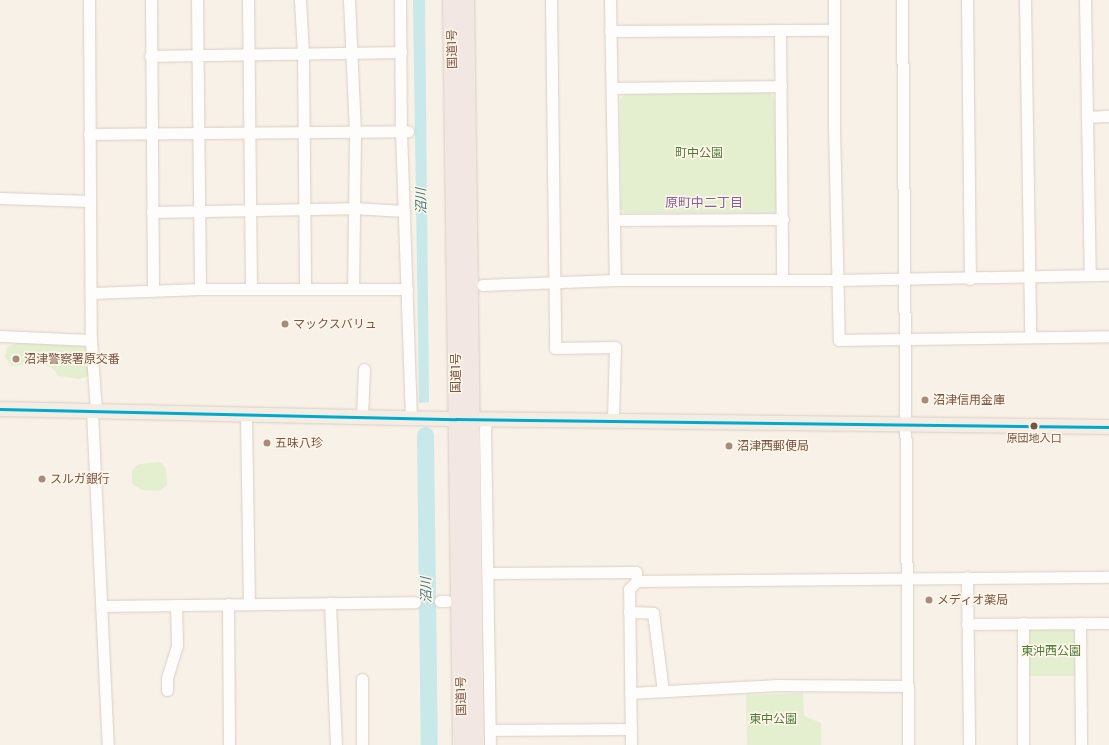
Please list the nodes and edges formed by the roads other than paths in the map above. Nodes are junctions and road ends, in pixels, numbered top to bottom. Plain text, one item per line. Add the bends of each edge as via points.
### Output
1 (89, 0) edge
2 (151, 0) edge
3 (197, 0) edge
4 (248, 0) edge
5 (300, 0) edge
6 (349, 0) edge
7 (400, 0) edge
8 (451, 0) edge
9 (465, 0) edge
10 (551, 0) edge
11 (610, 0) edge
12 (834, 0) edge
13 (902, 0) edge
14 (967, 0) edge
15 (1025, 0) edge
16 (1085, 0) edge
17 (780, 30) junction
18 (833, 30) junction
19 (610, 31) junction
20 (401, 52) junction
21 (304, 53) junction
22 (349, 54) junction
23 (196, 55) junction
24 (249, 55) junction
25 (150, 56) junction
26 (781, 86) junction
27 (613, 88) junction
28 (1109, 116) edge
29 (1087, 117) junction
30 (250, 132) junction
31 (304, 132) junction
32 (355, 132) junction
33 (405, 132) junction
34 (151, 133) junction
35 (197, 133) junction
36 (89, 134) junction
37 (0, 198) edge
38 (90, 202) junction
39 (353, 208) junction
40 (251, 209) junction
41 (304, 210) junction
42 (404, 211) junction
43 (152, 212) junction
44 (197, 212) junction
45 (783, 219) junction
46 (615, 220) junction
47 (1090, 275) junction
48 (1109, 275) edge
49 (1030, 278) junction
50 (904, 279) junction
51 (970, 279) junction
52 (615, 280) junction
53 (782, 280) junction
54 (837, 280) junction
55 (553, 282) junction
56 (482, 285) dead end
57 (305, 288) junction
58 (353, 288) junction
59 (200, 289) junction
60 (251, 289) junction
61 (407, 289) junction
62 (153, 290) junction
63 (92, 293) junction
64 (0, 336) edge
65 (1109, 336) edge
66 (1030, 337) junction
67 (905, 339) junction
68 (91, 340) junction
69 (364, 369) dead end
70 (0, 409) edge
71 (94, 412) junction
72 (246, 414) junction
73 (362, 417) junction
74 (411, 418) junction
75 (471, 418) junction
76 (613, 420) junction
77 (906, 423) junction
78 (1109, 427) edge
79 (488, 573) junction
80 (1109, 577) edge
81 (967, 578) junction
82 (907, 579) junction
83 (637, 581) junction
84 (415, 602) dead end
85 (330, 603) junction
86 (228, 604) junction
87 (249, 604) junction
88 (176, 605) junction
89 (102, 606) junction
90 (629, 612) junction
91 (1023, 623) junction
92 (1080, 623) junction
93 (1109, 623) edge
94 (967, 624) junction
95 (362, 679) dead end
96 (908, 686) junction
97 (167, 690) dead end
98 (663, 691) junction
99 (630, 693) junction
100 (631, 729) junction
101 (490, 730) junction
102 (108, 745) edge
103 (229, 745) edge
104 (336, 745) edge
105 (362, 745) edge
106 (461, 745) edge
107 (475, 745) edge
108 (490, 745) edge
109 (631, 745) edge
110 (908, 745) edge
111 (969, 745) edge
112 (1023, 745) edge
113 (1081, 745) edge

1 - 36 street
2 - 25 street
3 - 23 street
4 - 24 street
5 - 21 street
6 - 22 street
7 - 20 street
8 - 75 highway, 国道1号
9 - 75 highway, 国道1号
10 - 55 street
11 - 19 street
12 - 18 street
13 - 50 street
14 - 51 street
15 - 49 street
16 - 29 street
17 - 18 street
17 - 19 street
17 - 26 street
18 - 54 street
19 - 27 street
20 - 22 street
20 - 33 street
21 - 22 street
21 - 24 street
21 - 31 street
22 - 32 street
23 - 24 street
23 - 25 street
23 - 35 street
24 - 30 street
25 - 34 street
26 - 27 street
26 - 45 street
27 - 46 street
28 - 29 street
29 - 47 street
30 - 31 street
30 - 35 street
30 - 40 street
31 - 32 street
31 - 41 street
32 - 33 street
32 - 39 street
33 - 42 street
34 - 35 street
34 - 36 street
34 - 43 street
35 - 44 street
36 - 38 street
37 - 38 street
38 - 63 street
39 - 41 street
39 - 42 street
39 - 58 street
40 - 41 street
40 - 44 street
40 - 60 street
41 - 57 street
42 - 61 street
43 - 44 street
43 - 62 street
44 - 59 street
45 - 46 street
45 - 53 street
46 - 52 street
47 - 48 street
47 - 49 street
49 - 51 street
49 - 66 street
50 - 51 street
50 - 54 street
50 - 67 street
52 - 53 street
52 - 55 street
53 - 54 street
54 - 67 street via 840,340
55 - 56 street
55 - 76 street via 555,348 615,347
57 - 58 street
57 - 60 street
58 - 61 street
59 - 60 street
59 - 62 street
61 - 74 street
62 - 63 street
63 - 68 street
64 - 68 street
65 - 66 street
66 - 67 street
67 - 77 street
68 - 71 street
69 - 73 street
70 - 71 main road
71 - 72 main road
71 - 89 street
72 - 73 main road
72 - 87 street
73 - 74 main road
74 - 75 main road
75 - 76 main road
75 - 79 street via 485,429
75 - 106 highway, 国道1号
75 - 107 highway, 国道1号
76 - 77 main road
77 - 78 main road
77 - 82 street
79 - 83 street via 636,572
79 - 101 street
80 - 81 street
81 - 82 street
81 - 94 street
82 - 83 street
82 - 96 street
83 - 90 street via 629,589
84 - 85 street
85 - 87 street
85 - 104 street
86 - 87 street
86 - 88 street
86 - 103 street
88 - 89 street
88 - 97 street via 177,645 167,678
89 - 102 street
90 - 98 street via 653,613
90 - 99 street
91 - 92 street
91 - 94 street
91 - 112 street
92 - 93 street
92 - 113 street
94 - 111 street
95 - 105 street
96 - 98 street via 779,685
96 - 110 street
98 - 99 street
99 - 100 street
100 - 101 street
100 - 109 street
101 - 108 street

